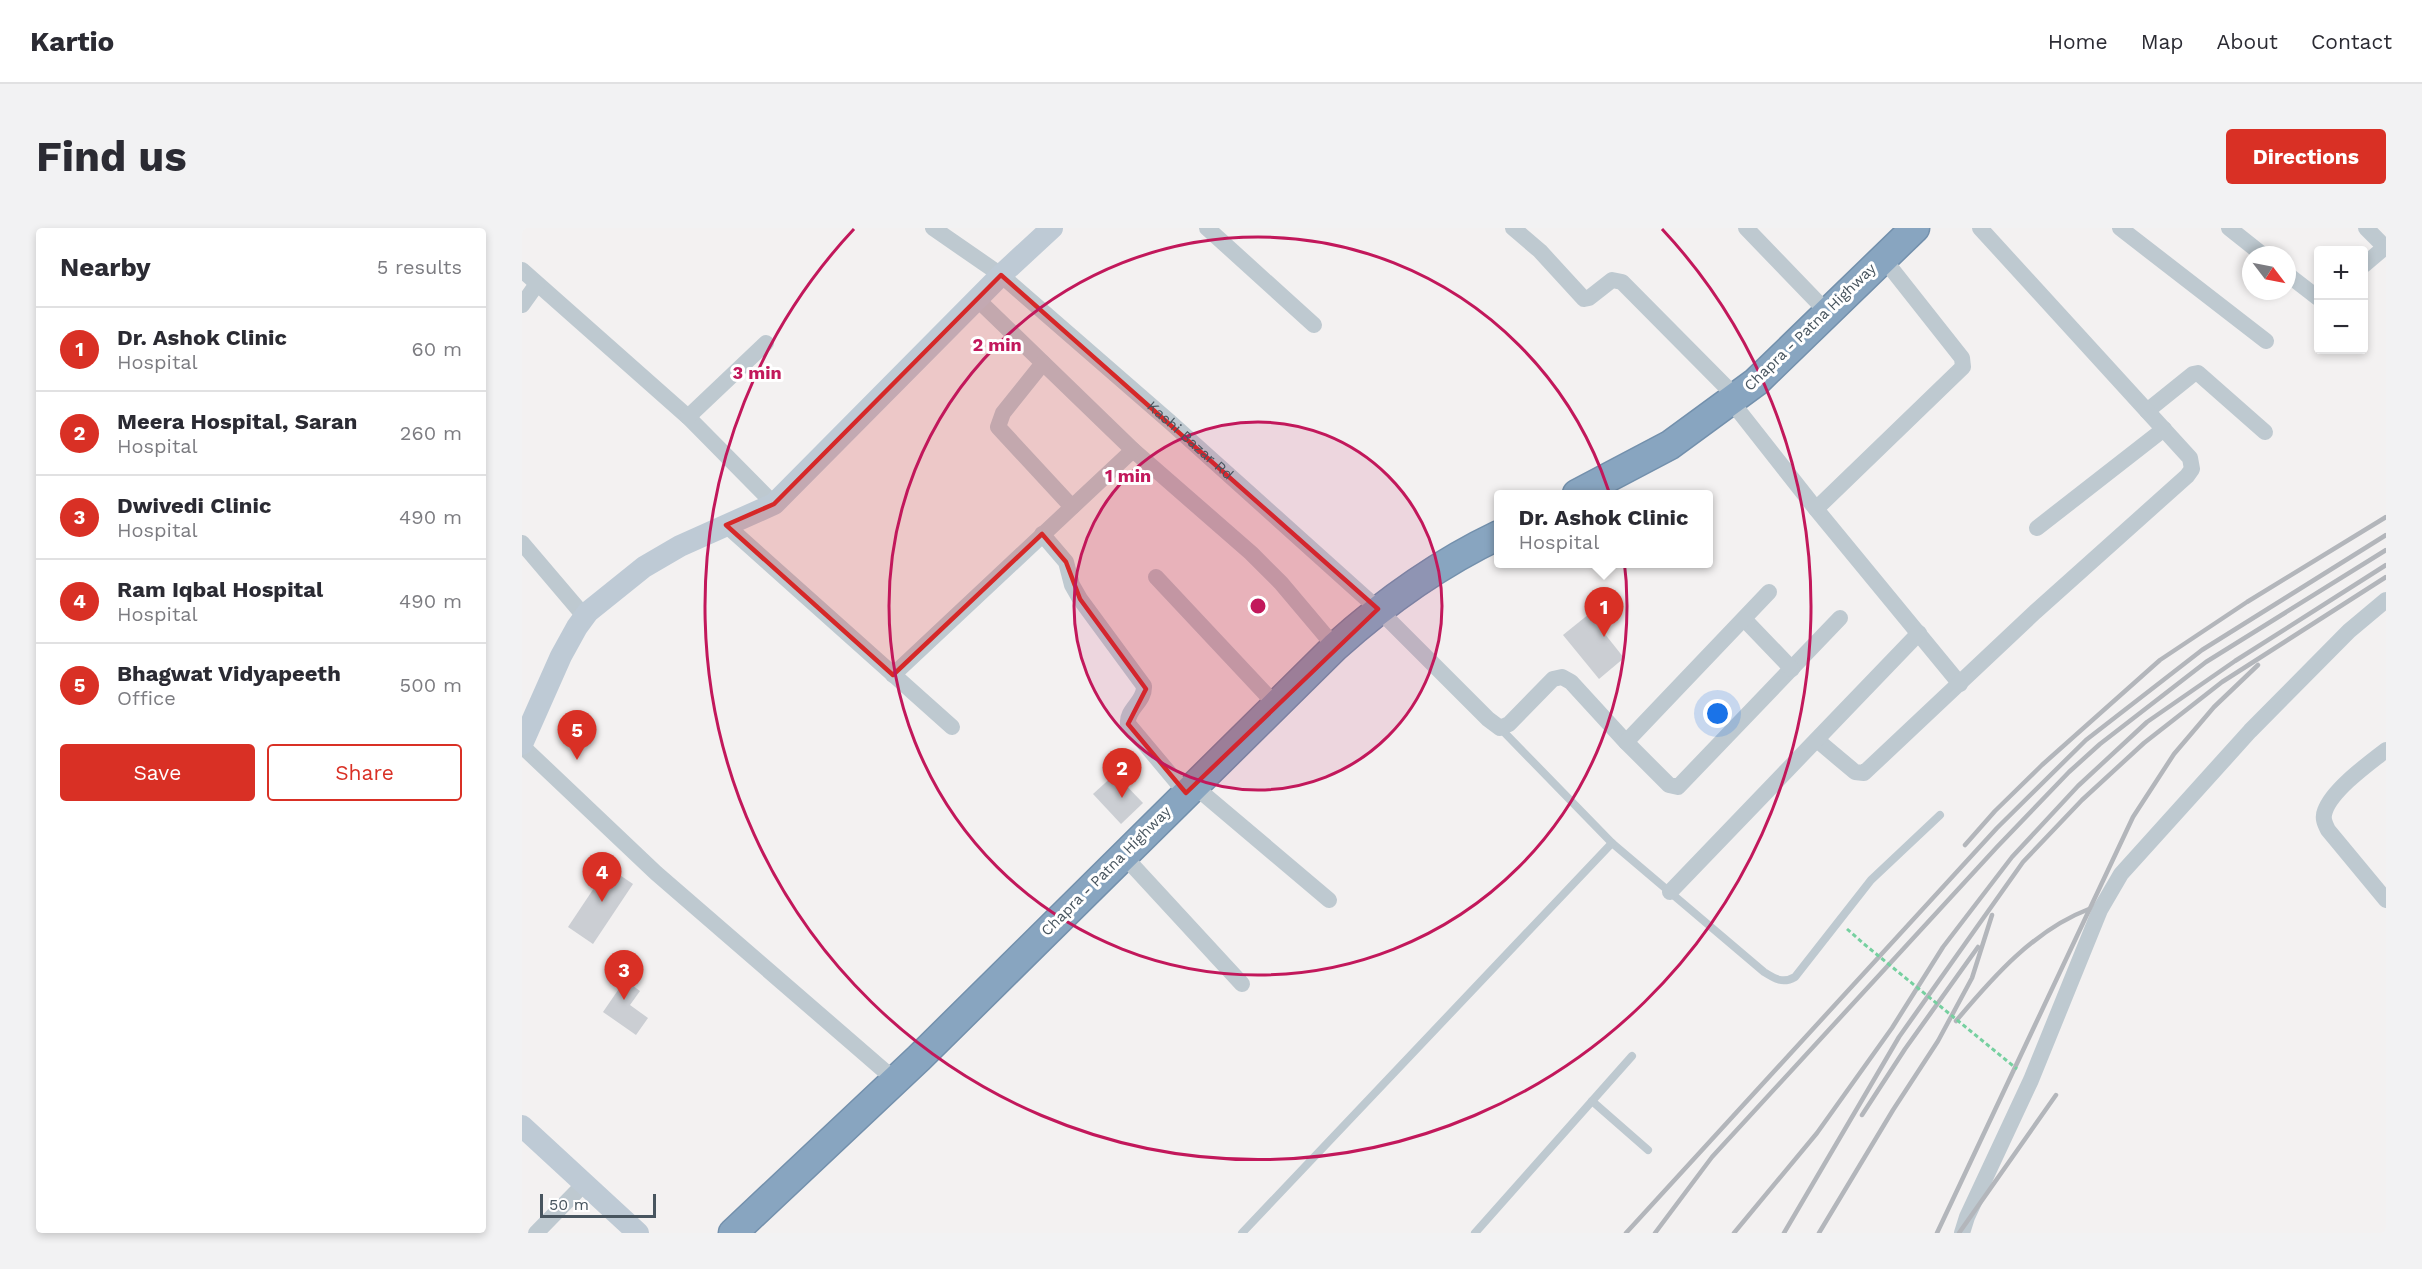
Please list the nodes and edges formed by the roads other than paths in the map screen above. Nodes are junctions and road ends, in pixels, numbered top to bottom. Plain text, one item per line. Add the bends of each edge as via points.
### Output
1 (933, 228) edge
2 (1052, 228) edge
3 (1207, 228) edge
4 (1513, 228) edge
5 (1746, 228) edge
6 (1980, 228) edge
7 (2120, 228) edge
8 (2229, 228) edge
9 (2366, 228) edge
10 (1909, 230) edge
11 (2252, 246) edge
12 (2386, 247) edge
13 (1883, 258) junction
14 (2368, 262) edge
15 (522, 270) edge
16 (1001, 275) junction
17 (2296, 281) edge
18 (537, 284) junction
19 (2314, 294) edge
20 (977, 299) junction
21 (522, 305) edge
22 (1827, 312) junction
23 (1314, 325) dead end
24 (2266, 341) dead end
25 (766, 343) dead end
26 (1042, 363) junction
27 (1734, 399) junction
28 (2147, 411) junction
29 (688, 417) junction
30 (2164, 429) junction
31 (2265, 432) dead end
32 (1133, 450) junction
33 (1586, 490) edge
34 (774, 504) junction
35 (1072, 507) junction
36 (1816, 508) junction
37 (726, 525) junction
38 (2037, 528) dead end
39 (1042, 534) junction
40 (1494, 538) edge
41 (522, 543) edge
42 (1156, 577) dead end
43 (1769, 592) dead end
44 (2386, 600) edge
45 (1378, 609) junction
46 (585, 617) junction
47 (1840, 618) dead end
48 (1744, 619) junction
49 (1919, 633) junction
50 (1335, 647) junction
51 (1792, 669) junction
52 (893, 675) junction
53 (1960, 684) junction
54 (1276, 705) junction
55 (952, 727) dead end
56 (1500, 728) junction
57 (1817, 740) junction
58 (1626, 742) junction
59 (522, 745) edge
60 (2386, 750) edge
61 (1190, 789) junction
62 (1940, 815) dead end
63 (1612, 843) junction
64 (1123, 855) junction
65 (1670, 892) junction
66 (1329, 900) dead end
67 (2386, 900) edge
68 (1242, 984) dead end
69 (1632, 1056) dead end
70 (895, 1080) junction
71 (1592, 1101) junction
72 (522, 1126) edge
73 (1648, 1150) dead end
74 (584, 1184) junction
75 (737, 1232) edge
76 (536, 1233) edge
77 (638, 1233) edge
78 (1242, 1233) edge
79 (1475, 1233) edge
80 (1962, 1233) edge

1 - 16 street, Kashi Bazar Rd
2 - 16 street
3 - 23 street
4 - 27 street via 1582,297 1589,298 1612,280 1622,282
5 - 22 street
6 - 28 street
7 - 24 street
8 - 11 street
9 - 12 street
10 - 13 highway, Chapra - Patna Highway
12 - 14 street
13 - 22 highway, Chapra - Patna Highway
13 - 36 street via 1962,358 1963,367
15 - 18 street
16 - 20 street
16 - 45 street, Kashi Bazar Rd
17 - 19 street
18 - 21 street
18 - 29 street
20 - 26 street
20 - 34 street
22 - 27 highway, Chapra - Patna Highway
25 - 29 street
26 - 32 street
26 - 35 street via 1003,413 998,427
27 - 33 highway, Chapra - Patna Highway via 1670,445
27 - 36 street
28 - 30 street
28 - 31 street via 2198,373
29 - 34 street
30 - 38 street
30 - 53 street via 2192,461 2187,476
32 - 35 street
32 - 50 street via 1251,553
34 - 37 street
35 - 39 street
36 - 49 street
37 - 46 street via 644,567
37 - 52 street
39 - 52 street
39 - 61 street via 1066,562 1080,599 1144,686 1128,724
40 - 45 highway, Chapra - Patna Highway via 1459,555
41 - 46 street
42 - 54 street
43 - 48 street
44 - 80 street via 2349,631 2250,731 2121,874 2100,910 2031,1080
45 - 50 highway, Chapra - Patna Highway
45 - 56 street, Kashi Bazar Rd
46 - 59 street via 561,656
47 - 51 street
48 - 51 street
48 - 58 street
49 - 53 street
49 - 57 street
50 - 54 highway, Chapra - Patna Highway
51 - 58 street via 1678,788 1669,785
52 - 55 street
53 - 57 street via 1864,773 1855,772
54 - 61 highway, Chapra - Patna Highway
56 - 58 street via 1509,724 1553,679 1562,676
56 - 63 lane
57 - 65 street
59 - 70 street via 656,873
60 - 67 street via 2336,795 2324,817 2328,830
61 - 64 highway, Chapra - Patna Highway
61 - 66 street
62 - 65 lane via 1883,867 1795,977 1784,981 1764,972
63 - 65 lane
63 - 78 lane
64 - 68 street
64 - 70 highway, Chapra - Patna Highway
69 - 71 lane
70 - 75 highway, Chapra - Patna Highway
71 - 73 lane
71 - 79 lane
72 - 74 street
74 - 76 street
74 - 77 street

